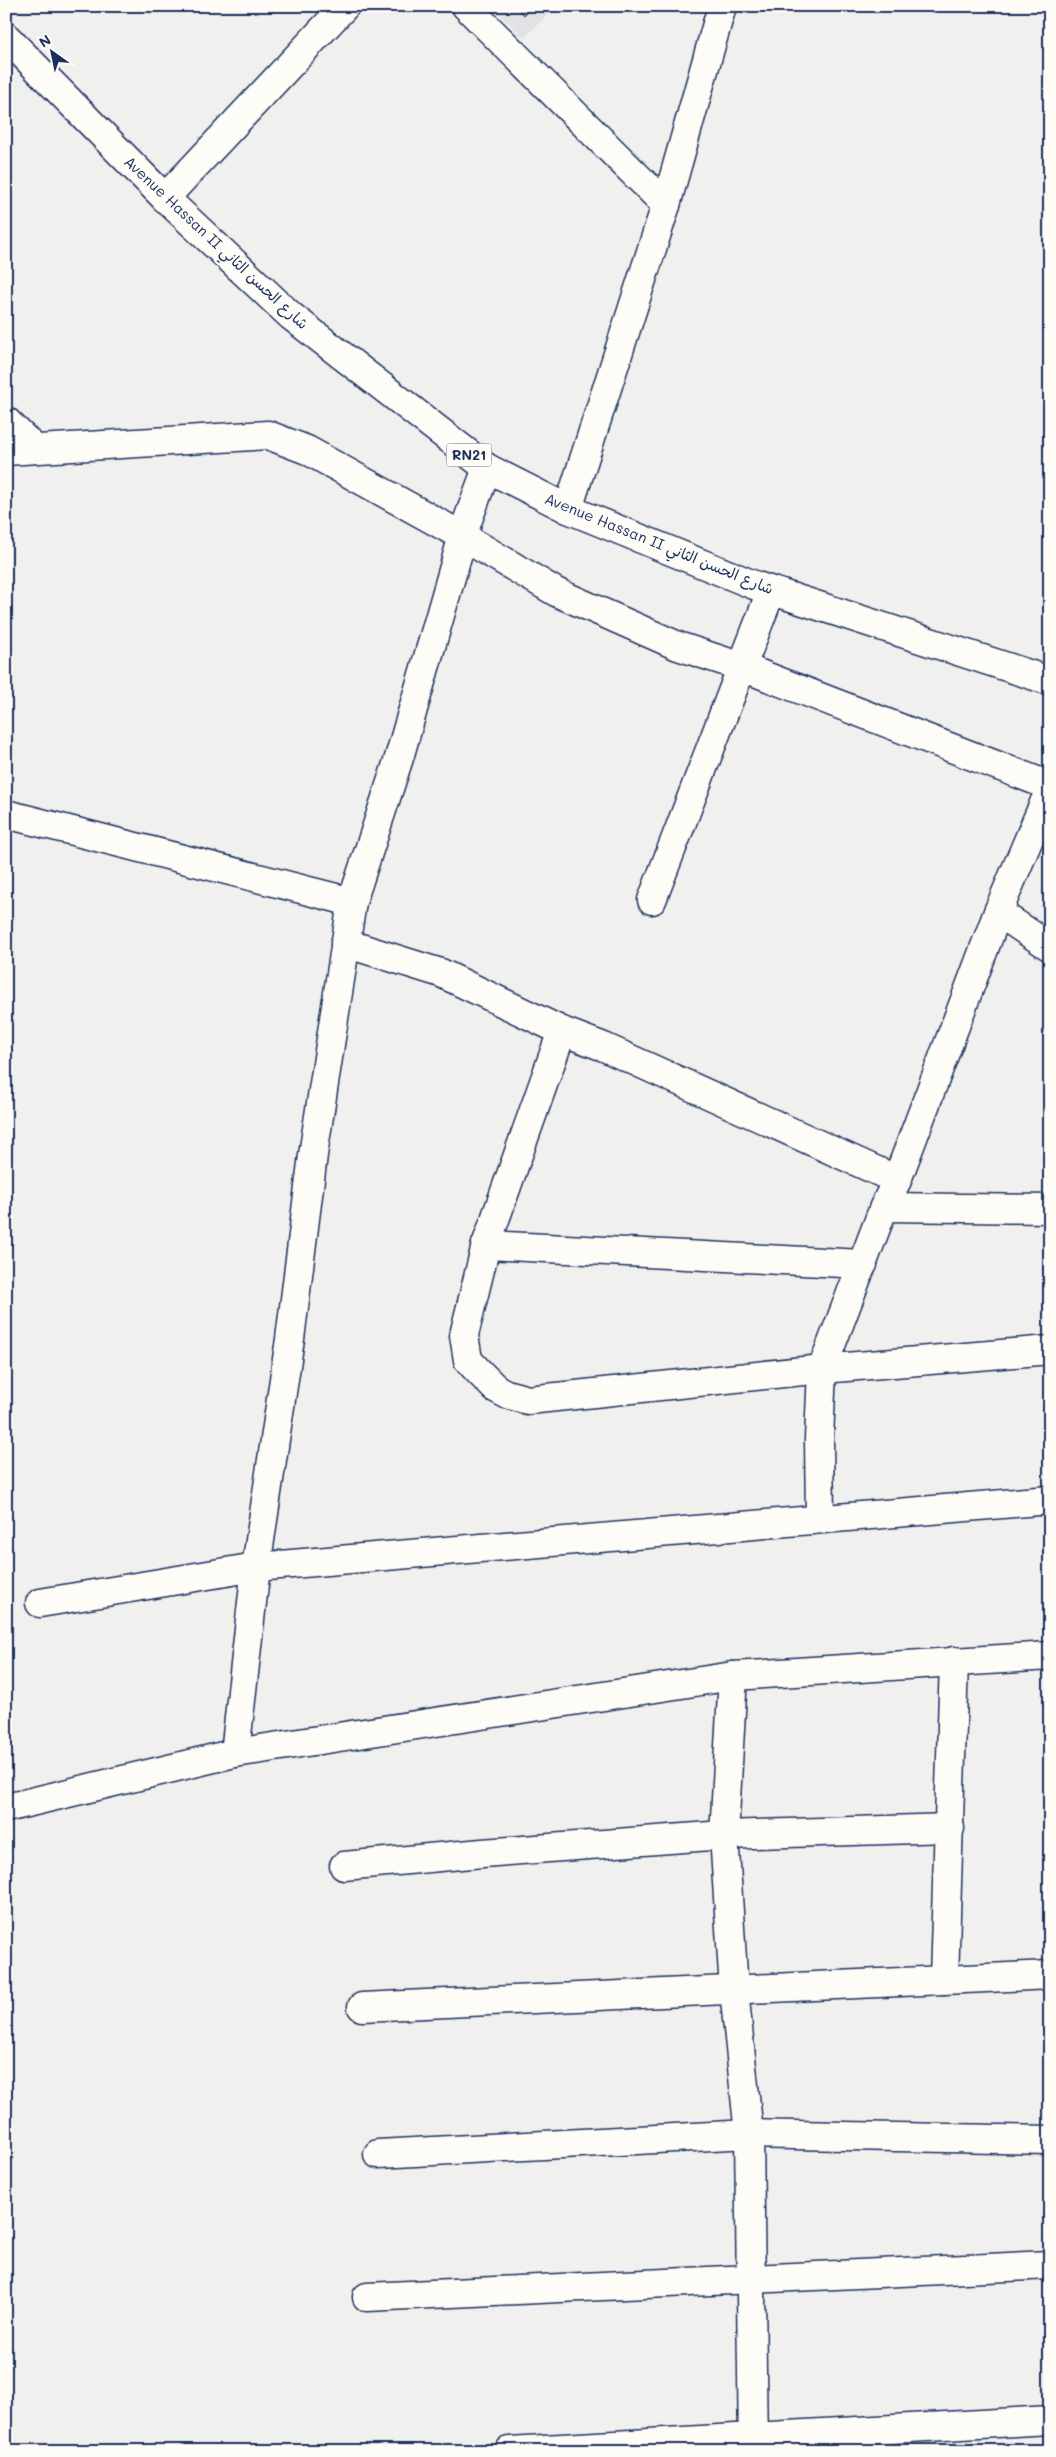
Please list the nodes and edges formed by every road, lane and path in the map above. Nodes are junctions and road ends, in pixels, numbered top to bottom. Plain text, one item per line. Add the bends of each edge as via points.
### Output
1 (345, 6) edge
2 (466, 6) edge
3 (722, 6) edge
4 (6, 37) edge
5 (165, 198) junction
6 (666, 205) junction
7 (6, 421) edge
8 (35, 449) junction
9 (6, 451) edge
10 (487, 468) junction
11 (568, 509) junction
12 (462, 536) junction
13 (771, 591) junction
14 (742, 667) junction
15 (1050, 681) edge
16 (1050, 788) edge
17 (6, 814) edge
18 (652, 900) dead end
19 (352, 902) junction
20 (998, 912) junction
21 (345, 943) junction
22 (1050, 947) edge
23 (562, 1031) junction
24 (897, 1180) junction
25 (884, 1207) junction
26 (1050, 1209) edge
27 (486, 1245) junction
28 (863, 1264) junction
29 (1050, 1350) edge
30 (822, 1369) junction
31 (1050, 1500) edge
32 (820, 1519) junction
33 (256, 1567) junction
34 (40, 1603) dead end
35 (1050, 1656) edge
36 (954, 1661) junction
37 (733, 1676) junction
38 (235, 1753) junction
39 (6, 1808) edge
40 (950, 1828) junction
41 (724, 1835) junction
42 (344, 1866) dead end
43 (1050, 1975) edge
44 (944, 1980) junction
45 (734, 1990) junction
46 (362, 2007) dead end
47 (749, 2134) junction
48 (1050, 2140) edge
49 (378, 2154) dead end
50 (1050, 2265) edge
51 (751, 2279) junction
52 (367, 2297) dead end
53 (1050, 2420) edge
54 (891, 2440) edge
55 (753, 2444) edge
56 (571, 2449) edge
57 (509, 2451) edge

1 - 5 street
2 - 6 street
3 - 6 street
4 - 5 street, Avenue Hassan II شارع الحسن الثاني / RN21
5 - 10 street, Avenue Hassan II شارع الحسن الثاني / RN21 via 291,316
6 - 11 street
7 - 8 street
8 - 9 street
8 - 12 street via 268,435 307,450
10 - 11 street, Avenue Hassan II شارع الحسن الثاني / RN21
10 - 12 street
11 - 13 street, Avenue Hassan II شارع الحسن الثاني / RN21
12 - 14 street via 556,592 678,646
12 - 19 street via 399,758
13 - 14 street
13 - 15 street, Avenue Hassan II شارع الحسن الثاني / RN21
14 - 16 street
14 - 18 street
16 - 20 street
17 - 19 street
19 - 21 street
20 - 22 street
20 - 24 street
21 - 23 street via 441,973
21 - 33 street
23 - 24 street via 604,1046
23 - 27 street
24 - 25 street
25 - 26 street
25 - 28 street
27 - 28 street
27 - 30 street via 464,1335 468,1360 494,1388 506,1394 528,1400
28 - 30 street
29 - 30 street
30 - 32 street via 818,1439
31 - 32 street
32 - 33 street
33 - 34 street
33 - 38 street
35 - 36 street
36 - 37 street
36 - 40 street
37 - 38 street
37 - 41 street
38 - 39 street
40 - 41 street
40 - 44 street
41 - 42 street
41 - 45 street
43 - 44 street
44 - 45 street
45 - 46 street
45 - 47 street
47 - 48 street
47 - 49 street
47 - 51 street
50 - 51 street
51 - 52 street
51 - 55 street
53 - 54 street
54 - 55 street
55 - 56 street
56 - 57 street

